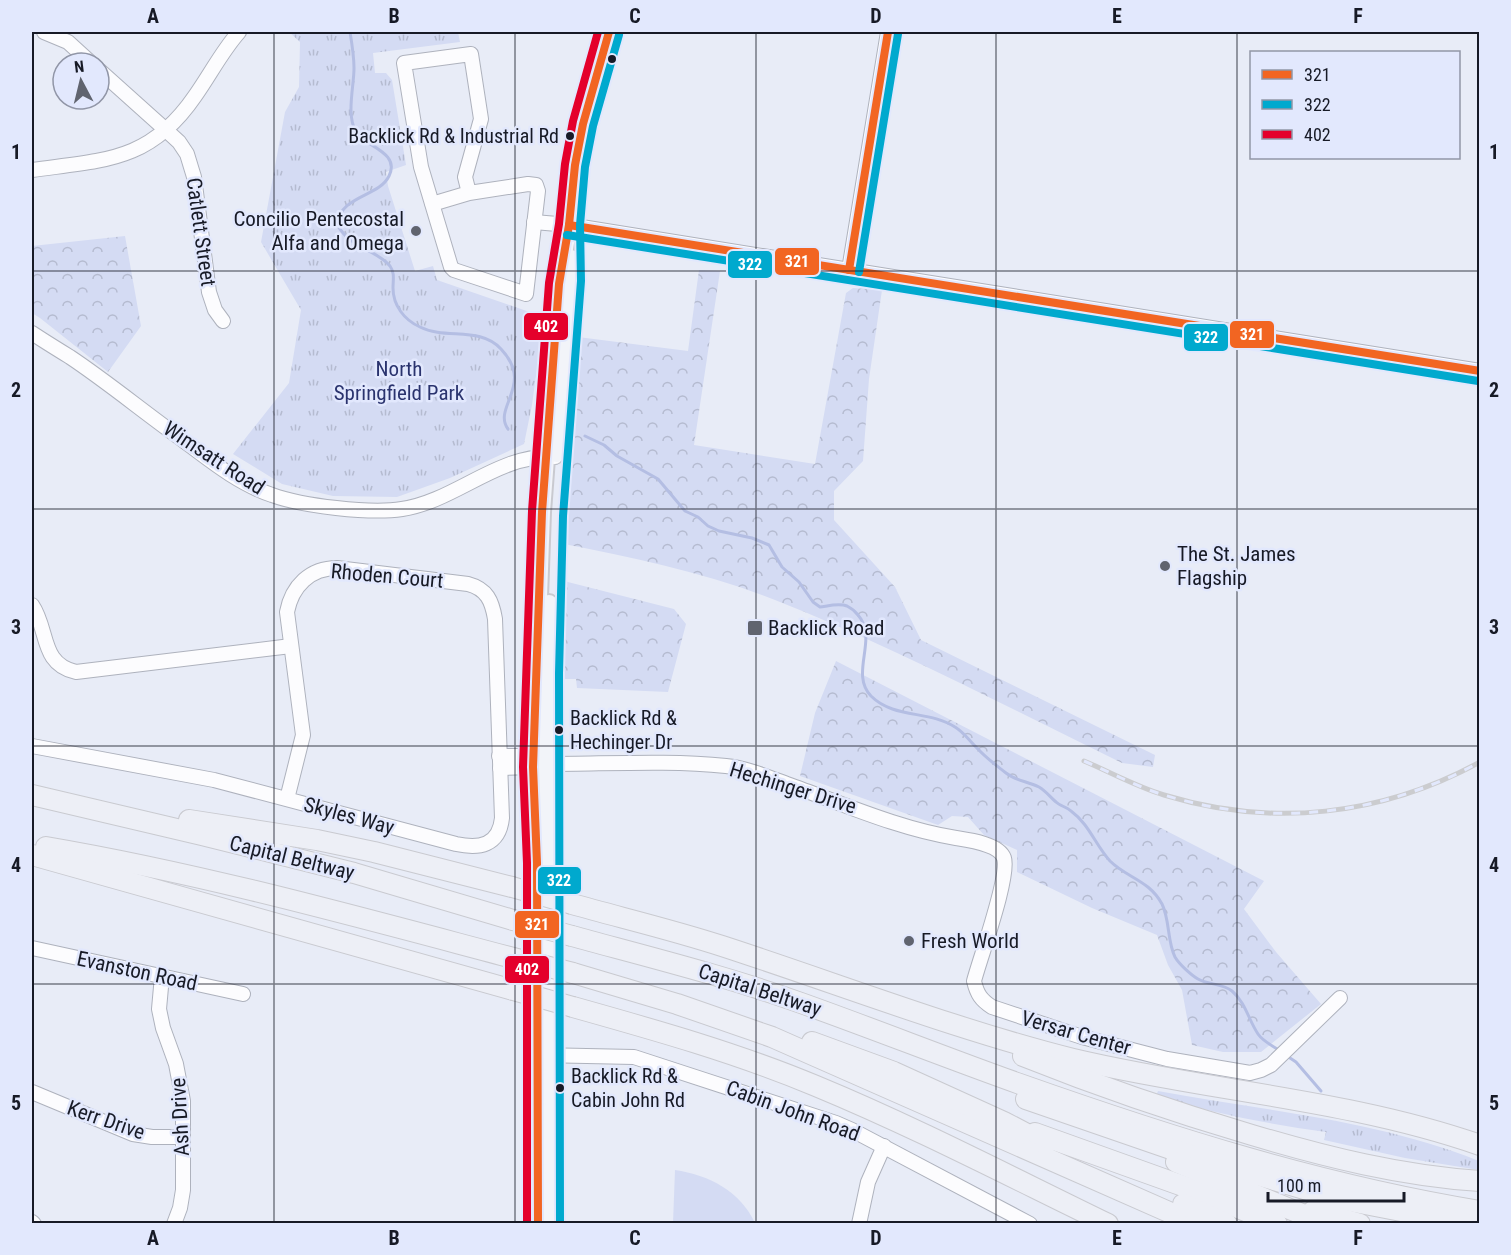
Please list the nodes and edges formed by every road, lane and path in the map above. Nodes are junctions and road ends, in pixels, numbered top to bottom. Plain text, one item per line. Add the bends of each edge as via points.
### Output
1 (44, 32) edge
2 (236, 32) edge
3 (609, 32) edge
4 (888, 32) edge
5 (78, 51) edge
6 (111, 81) edge
7 (167, 131) junction
8 (32, 170) edge
9 (469, 194) junction
10 (432, 204) junction
11 (534, 222) junction
12 (569, 225) junction
13 (849, 270) junction
14 (223, 321) dead end
15 (32, 333) edge
16 (1479, 371) edge
17 (551, 457) junction
18 (32, 605) edge
19 (291, 646) junction
20 (32, 746) edge
21 (499, 762) junction
22 (538, 762) junction
23 (39, 797) edge
24 (287, 799) junction
25 (961, 838) joint
26 (32, 844) edge
27 (32, 855) edge
28 (572, 936) junction
29 (32, 948) edge
30 (162, 976) junction
31 (243, 994) dead end
32 (1340, 998) dead end
33 (920, 1014) junction
34 (545, 1055) junction
35 (32, 1092) edge
36 (1055, 1110) junction
37 (999, 1128) junction
38 (183, 1137) junction
39 (929, 1137) junction
40 (1479, 1145) edge
41 (884, 1146) junction
42 (1479, 1181) edge
43 (1242, 1190) junction
44 (1479, 1211) edge
45 (174, 1224) edge
46 (538, 1224) edge
47 (550, 1224) edge
48 (859, 1224) edge
49 (1030, 1224) edge
50 (1082, 1224) edge
51 (1108, 1224) edge
52 (1162, 1224) edge
53 (1196, 1224) edge
54 (1227, 1224) edge
55 (1277, 1224) edge
56 (1326, 1224) edge
57 (1360, 1224) edge
58 (1468, 1224) edge

1 - 5 street via 68,42
2 - 7 street via 189,105
3 - 12 main road via 577,153
4 - 13 street
6 - 7 street, Catlett Street
7 - 8 street via 146,145 112,158
7 - 14 street, Catlett Street via 179,142 192,168 209,292
9 - 10 street
9 - 10 street via 465,177 481,119 471,54 404,63 421,167
9 - 11 street via 536,185
10 - 11 street via 454,270 526,294
11 - 12 street
12 - 13 street
12 - 17 main road via 571,280
13 - 16 street
15 - 17 street, Wimsatt Road via 225,471 272,496 328,507 402,509 438,499 508,465
17 - 22 main road
18 - 19 street via 54,661 76,672
19 - 21 street, Rhoden Court via 289,604 303,580 321,569 480,588 489,597 495,619
19 - 24 street, Rhoden Court via 303,735
20 - 24 street, Skyles Way via 214,780
21 - 22 street
21 - 24 street, Skyles Way via 501,828 493,840 480,845 456,844
22 - 25 street, Hechinger Drive via 728,766 937,834
22 - 34 main road
23 - 28 highway, Capital Beltway, bridge via 354,873
23 - 33 highway, bridge via 384,854 720,946
25 - 32 street, Versar Center via 993,847 1005,860 994,916 974,981 981,1001 992,1007 1082,1037 1167,1059 1250,1073 1277,1059
26 - 37 highway, Capital Beltway, bridge via 276,895 676,1004 772,1037
27 - 39 highway, bridge via 662,1032 816,1086
28 - 36 highway via 769,1003
28 - 44 highway, Capital Beltway via 799,1002 1019,1083 1234,1154 1350,1185
29 - 30 street, Evanston Road
30 - 31 street, Evanston Road
30 - 38 street, Ash Drive via 159,1009 180,1080
33 - 40 highway via 1070,1058 1397,1120
33 - 42 highway via 1068,1074 1216,1125 1312,1153 1403,1173
34 - 41 street, Cabin John Road via 642,1059 836,1123
34 - 46 main road
34 - 47 main road
35 - 38 street, Kerr Drive via 133,1134
36 - 43 highway
36 - 58 highway via 1323,1195
37 - 52 highway via 1112,1200
37 - 53 highway, Capital Beltway
37 - 54 highway via 1027,1135
37 - 55 highway via 1197,1191
38 - 45 street, Ash Drive via 183,1190
39 - 50 highway
39 - 51 highway
41 - 48 street via 868,1182
41 - 49 street, Cabin John Road
43 - 56 highway
43 - 57 highway

